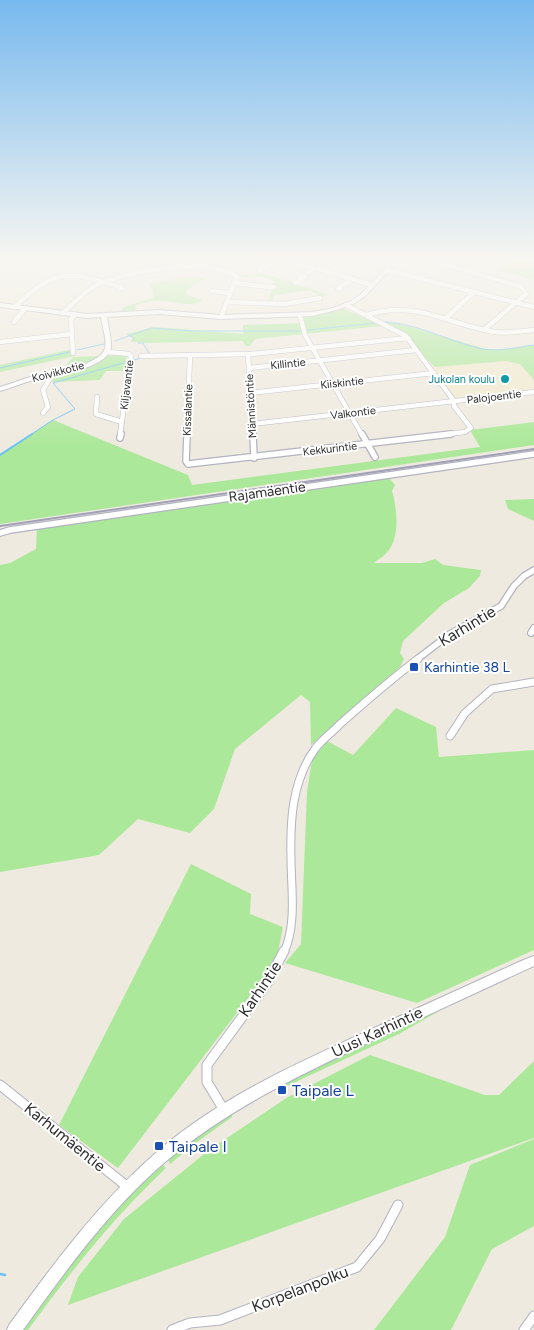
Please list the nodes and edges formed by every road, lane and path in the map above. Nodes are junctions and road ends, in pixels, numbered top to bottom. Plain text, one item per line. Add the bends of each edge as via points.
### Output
1 (71, 323) edge
2 (105, 323) edge
3 (302, 323) edge
4 (383, 323) edge
5 (464, 323) edge
6 (492, 323) edge
7 (485, 329) junction
8 (534, 330) edge
9 (72, 334) junction
10 (408, 338) junction
11 (0, 342) edge
12 (312, 347) junction
13 (416, 350) junction
14 (108, 352) junction
15 (73, 353) dead end
16 (248, 354) junction
17 (190, 355) junction
18 (141, 356) dead end
19 (320, 360) junction
20 (249, 368) junction
21 (434, 373) junction
22 (52, 375) junction
23 (333, 384) junction
24 (0, 389) edge
25 (534, 392) edge
26 (250, 393) junction
27 (97, 397) dead end
28 (454, 401) junction
29 (43, 413) dead end
30 (350, 413) junction
31 (122, 422) junction
32 (252, 424) junction
33 (120, 438) dead end
34 (368, 444) junction
35 (534, 454) edge
36 (375, 457) dead end
37 (254, 458) junction
38 (188, 464) joint
39 (0, 533) edge
40 (534, 570) edge
41 (534, 682) edge
42 (450, 736) dead end
43 (534, 961) edge
44 (0, 1085) edge
45 (224, 1110) junction
46 (129, 1188) junction
47 (398, 1206) dead end
48 (534, 1316) edge
49 (14, 1330) edge
50 (172, 1330) edge
51 (524, 1330) edge

1 - 9 street
2 - 14 street
3 - 12 street
4 - 10 street
5 - 7 street
6 - 7 street
7 - 8 street via 498,332
9 - 11 street
9 - 15 street
10 - 12 street
10 - 13 street
12 - 16 street
12 - 19 street
13 - 19 street, Killintie
13 - 21 street
14 - 22 street, Koivikkotie via 100,359
14 - 31 street, Kiljavantie via 131,356
16 - 17 street
16 - 20 street, Männistöntie
17 - 18 street
17 - 38 street, Kissalantie
19 - 20 street, Killintie
19 - 23 street
20 - 26 street, Männistöntie
21 - 23 street, Kiiskintie
21 - 28 street
22 - 24 street, Koivikkotie
22 - 29 street via 43,390 48,407
23 - 26 street, Kiiskintie
23 - 30 street
25 - 28 street, Palojoentie
26 - 32 street, Männistöntie
27 - 31 street via 96,414
28 - 30 street, Valkontie
28 - 34 street, Kekkurintie via 470,430
30 - 32 street, Valkontie
30 - 34 street
31 - 33 street, Kiljavantie
32 - 37 street, Männistöntie
34 - 36 street
34 - 37 street, Kekkurintie
35 - 39 street, Rajamäentie
37 - 38 street, Kekkurintie
40 - 45 street, Karhintie via 518,581 501,606 450,634 389,680 315,748 300,777 293,801 290,839 292,930 287,945 267,983 207,1065 207,1082
41 - 42 street via 492,689 484,694 465,712
43 - 45 street, Uusi Karhintie via 294,1071
44 - 46 street, Karhumäentie
45 - 46 street via 189,1135
46 - 49 street via 82,1242
47 - 50 street, Korpelanpolku via 380,1239 357,1267 220,1320 187,1323
48 - 51 street

